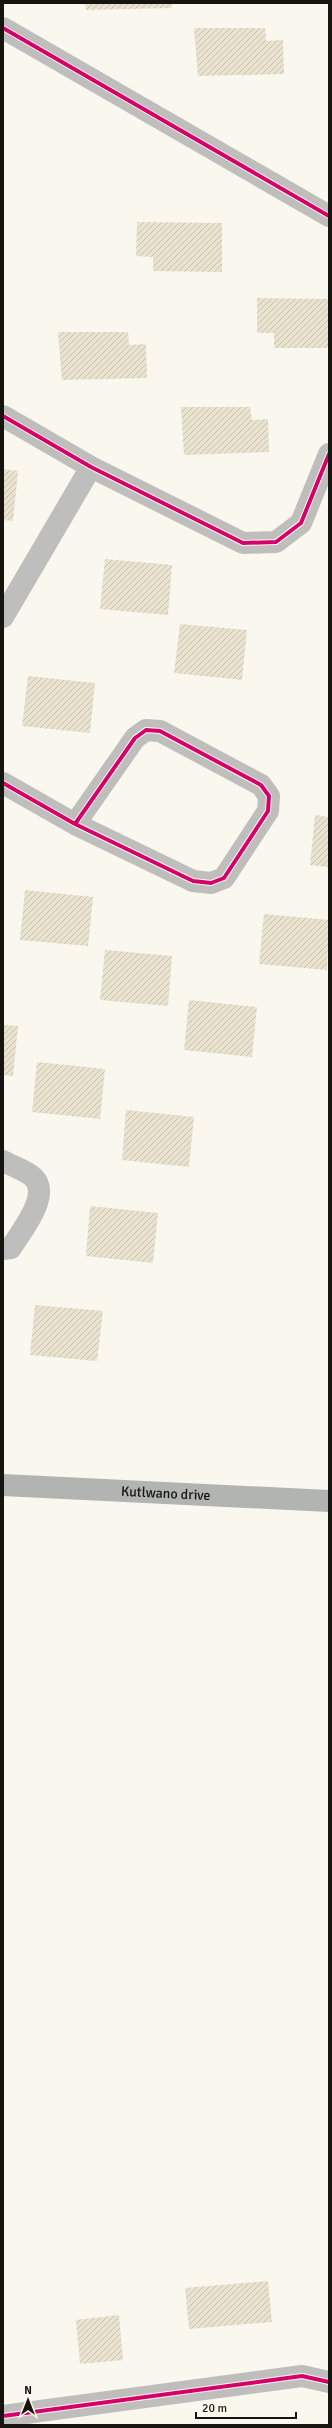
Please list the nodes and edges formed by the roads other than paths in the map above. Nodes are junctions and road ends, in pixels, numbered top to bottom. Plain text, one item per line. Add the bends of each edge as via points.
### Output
1 (3, 28) edge
2 (329, 216) edge
3 (3, 416) edge
4 (329, 454) edge
5 (91, 467) junction
6 (3, 617) edge
7 (3, 783) edge
8 (75, 824) junction
9 (3, 1161) edge
10 (3, 1249) edge
11 (3, 1485) edge
12 (329, 1501) edge
13 (329, 2382) edge
14 (3, 2416) edge

1 - 2 street
3 - 5 street
4 - 5 street via 301,523 276,542 243,543
5 - 6 street
7 - 8 street
8 - 8 street via 194,881 210,883 224,878 268,811 269,796 261,785 160,731 146,730 135,738
9 - 10 street via 33,1177 40,1188 40,1200 11,1248
11 - 12 street, Kutlwano drive
13 - 14 street via 302,2376

